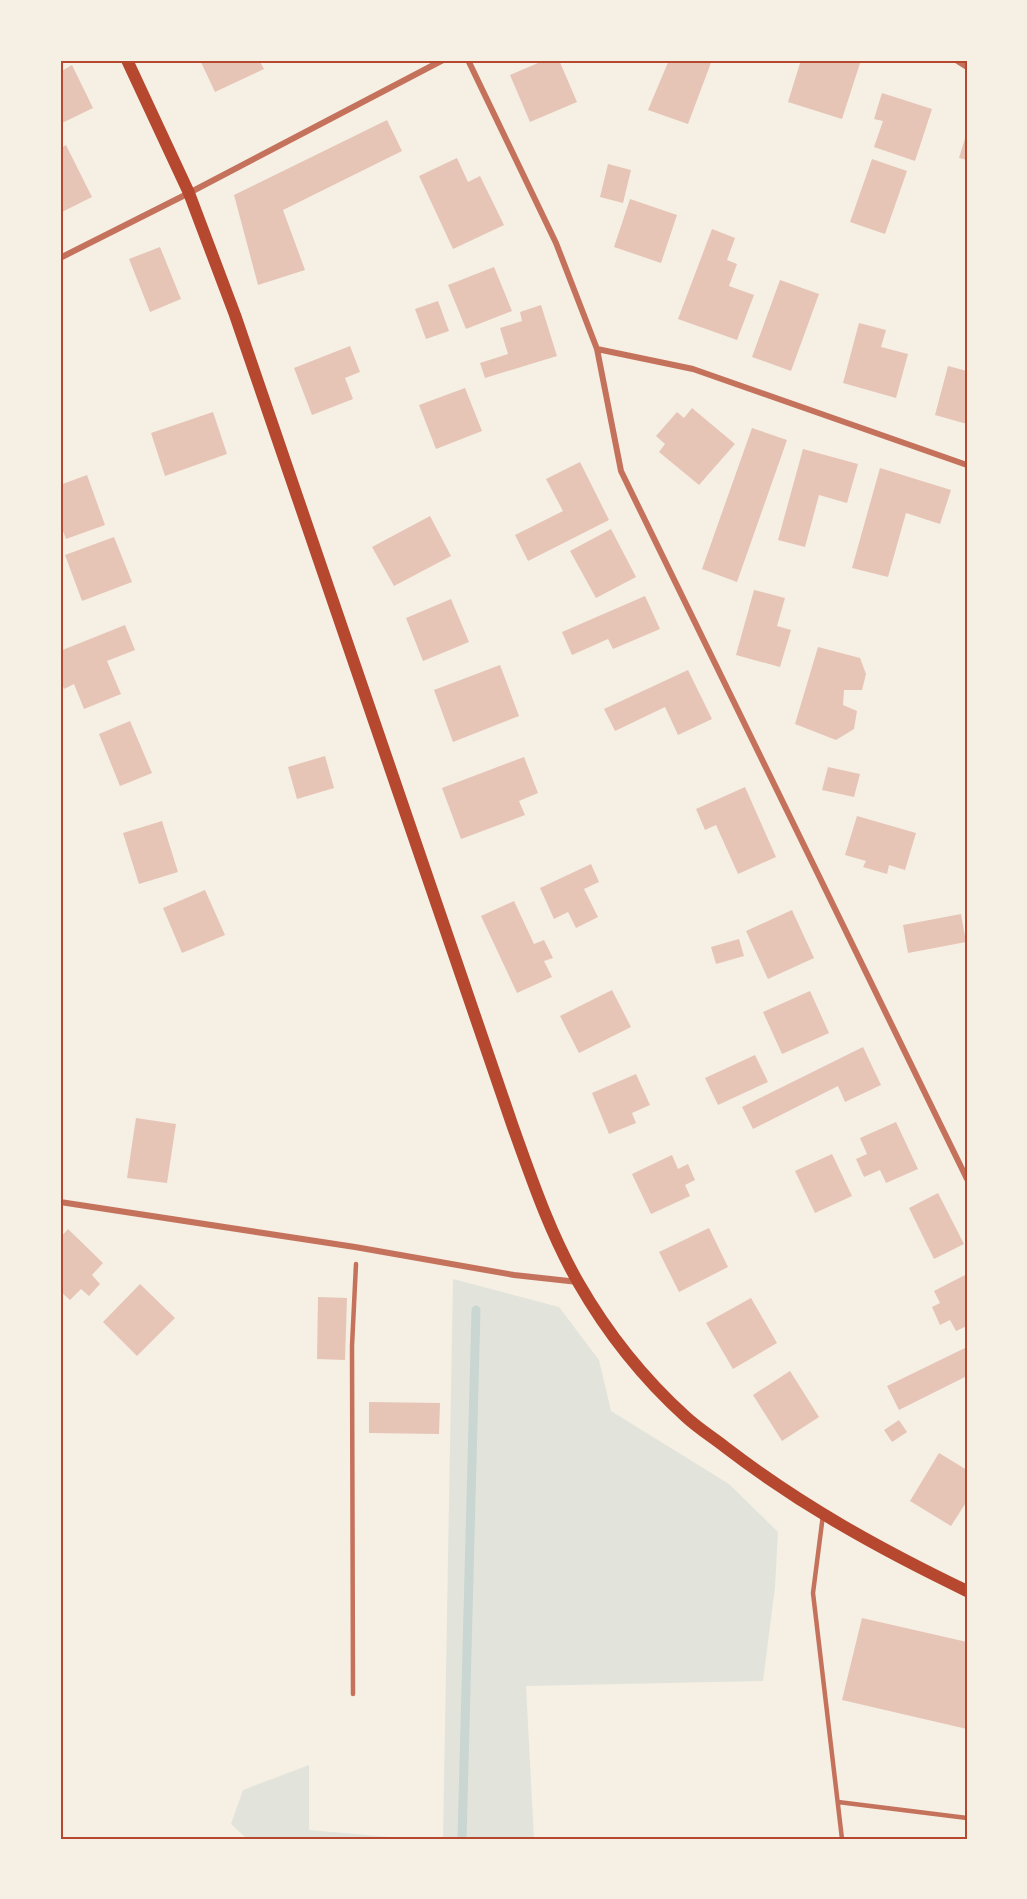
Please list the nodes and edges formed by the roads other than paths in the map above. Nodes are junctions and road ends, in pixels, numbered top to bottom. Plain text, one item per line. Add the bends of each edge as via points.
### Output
1 (127, 60) edge
2 (443, 60) edge
3 (468, 60) edge
4 (956, 60) edge
5 (967, 67) edge
6 (189, 193) junction
7 (60, 258) edge
8 (597, 349) junction
9 (967, 465) edge
10 (967, 1179) edge
11 (60, 1202) edge
12 (356, 1264) dead end
13 (578, 1281) junction
14 (823, 1515) junction
15 (967, 1591) edge
16 (353, 1694) dead end
17 (838, 1802) junction
18 (967, 1818) edge
19 (842, 1839) edge

1 - 6 main road
2 - 6 street
3 - 8 street via 556,243
4 - 5 street
6 - 7 street
6 - 13 main road via 235,315 513,1127 549,1224
8 - 9 street via 693,369
8 - 10 street via 621,471
11 - 13 street via 514,1275
12 - 16 lane via 352,1346
13 - 14 main road via 608,1329 686,1417 766,1479
14 - 15 main road via 893,1556
14 - 17 lane via 813,1593
17 - 18 lane
17 - 19 lane

